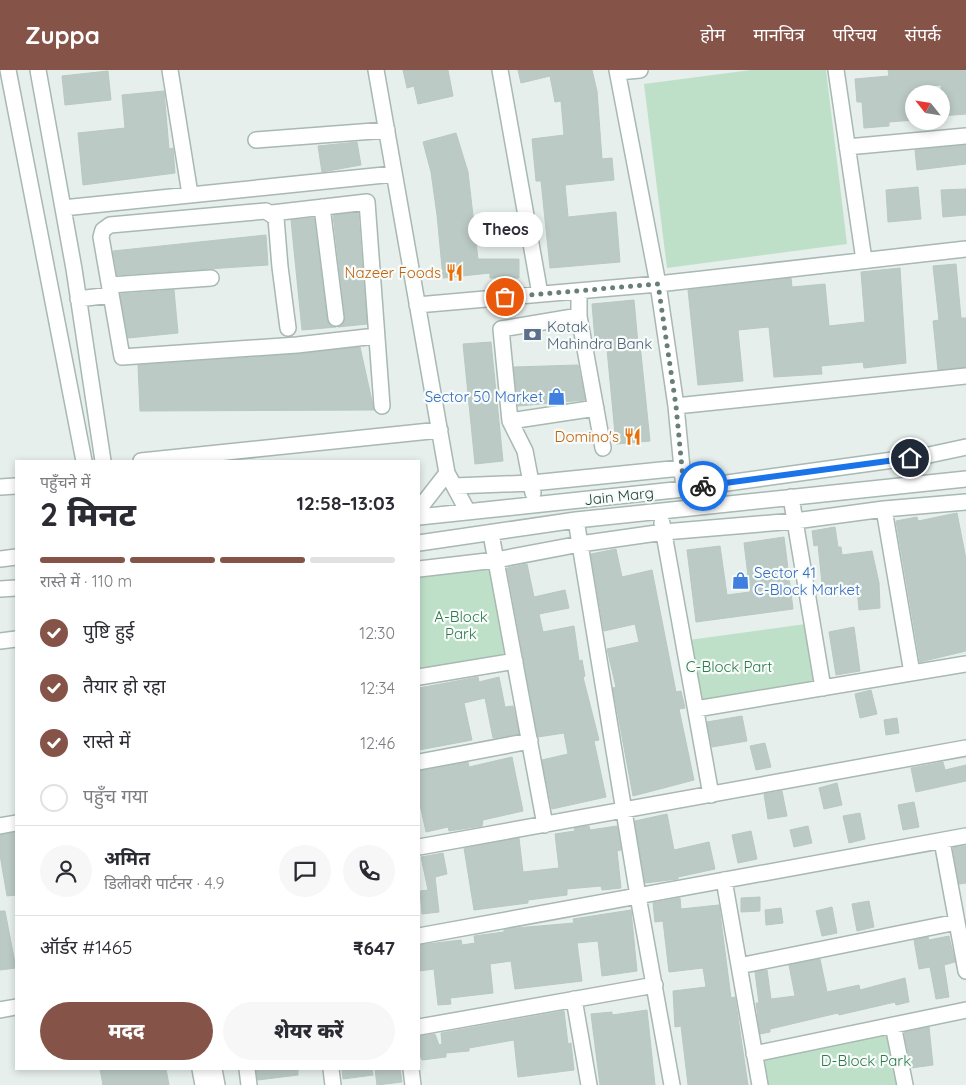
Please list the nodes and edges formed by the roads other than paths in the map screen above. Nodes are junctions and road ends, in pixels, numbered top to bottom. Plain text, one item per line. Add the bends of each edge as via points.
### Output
1 (8, 70) edge
2 (38, 70) edge
3 (170, 70) edge
4 (376, 70) edge
5 (500, 70) edge
6 (640, 70) edge
7 (836, 70) edge
8 (618, 71) edge
9 (387, 130) junction
10 (966, 136) edge
11 (256, 140) dead end
12 (848, 147) junction
13 (394, 174) junction
14 (190, 194) junction
15 (322, 207) junction
16 (63, 208) junction
17 (272, 213) junction
18 (966, 249) edge
19 (864, 260) junction
20 (212, 278) dead end
21 (658, 284) junction
22 (110, 290) junction
23 (579, 291) junction
24 (540, 294) junction
25 (78, 299) junction
26 (417, 305) junction
27 (580, 316) junction
28 (336, 318) dead end
29 (288, 328) dead end
30 (376, 336) junction
31 (966, 376) edge
32 (382, 406) dead end
33 (676, 406) junction
34 (596, 408) junction
35 (510, 421) junction
36 (440, 430) junction
37 (966, 447) edge
38 (603, 448) dead end
39 (84, 460) edge
40 (103, 460) edge
41 (151, 460) edge
42 (681, 468) junction
43 (451, 480) junction
44 (964, 480) edge
45 (532, 483) junction
46 (15, 486) edge
47 (0, 487) edge
48 (684, 489) junction
49 (791, 497) junction
50 (966, 501) edge
51 (533, 505) junction
52 (420, 508) edge
53 (884, 508) junction
54 (660, 511) junction
55 (468, 512) junction
56 (420, 517) edge
57 (576, 520) junction
58 (795, 521) junction
59 (664, 532) junction
60 (491, 534) junction
61 (420, 543) edge
62 (580, 544) junction
63 (15, 557) edge
64 (0, 559) edge
65 (496, 560) junction
66 (420, 569) edge
67 (15, 588) edge
68 (0, 589) edge
69 (15, 639) edge
70 (0, 641) edge
71 (515, 661) junction
72 (966, 664) edge
73 (912, 673) junction
74 (420, 677) edge
75 (823, 688) junction
76 (696, 709) junction
77 (530, 741) junction
78 (966, 748) edge
79 (420, 762) edge
80 (712, 795) junction
81 (624, 811) junction
82 (15, 823) edge
83 (545, 825) junction
84 (0, 826) edge
85 (966, 836) edge
86 (942, 840) junction
87 (420, 847) edge
88 (724, 880) junction
89 (638, 896) junction
90 (957, 922) junction
91 (420, 936) edge
92 (739, 966) junction
93 (966, 971) edge
94 (655, 985) junction
95 (574, 999) junction
96 (15, 1007) edge
97 (0, 1010) edge
98 (966, 1010) edge
99 (894, 1025) junction
100 (420, 1027) edge
101 (754, 1054) junction
102 (200, 1070) edge
103 (214, 1070) edge
104 (247, 1070) edge
105 (331, 1070) edge
106 (411, 1070) edge
107 (203, 1085) edge
108 (217, 1085) edge
109 (250, 1085) edge
110 (333, 1085) edge
111 (413, 1085) edge
112 (588, 1085) edge
113 (672, 1085) edge
114 (760, 1085) edge
115 (905, 1085) edge

1 - 39 street
2 - 16 street
3 - 14 street
4 - 9 street
5 - 24 street
6 - 8 street
7 - 12 street
8 - 21 street
9 - 11 street
9 - 13 street
10 - 12 street
12 - 19 street
13 - 14 street
13 - 26 street
14 - 16 street
15 - 17 street
15 - 28 street
15 - 30 street via 367,202
16 - 25 street
17 - 22 street via 266,210 110,225 103,230 101,237
17 - 29 street via 276,218
18 - 19 street
19 - 21 street
20 - 22 street
21 - 23 street
21 - 33 street
22 - 25 street
22 - 30 street via 122,357
23 - 24 street
23 - 27 street
24 - 26 street
25 - 40 street
26 - 36 street
27 - 34 street
27 - 35 street via 501,328
30 - 32 street
31 - 33 street
33 - 42 street
34 - 35 street
34 - 38 street
35 - 45 street via 526,451
36 - 41 street
36 - 43 street
37 - 48 street, Jain Marg
42 - 45 street
42 - 48 street
43 - 45 street
43 - 52 street
43 - 55 street
44 - 49 street, Jain Marg
44 - 50 street
45 - 51 street
46 - 47 street
48 - 51 street, Jain Marg
49 - 54 street, Jain Marg
49 - 58 street
50 - 53 street
51 - 55 street, Jain Marg
53 - 58 street
53 - 73 street
54 - 57 street, Jain Marg
54 - 59 street
55 - 56 street, Jain Marg
57 - 60 street, Jain Marg
57 - 62 street
58 - 59 street
58 - 75 street
59 - 62 street
59 - 76 street
60 - 61 street, Jain Marg
60 - 65 street
62 - 65 street
62 - 81 street
63 - 64 street
65 - 66 street
65 - 71 street
67 - 68 street
69 - 70 street
71 - 74 street
71 - 77 street
72 - 73 street
73 - 75 street
75 - 76 street
76 - 80 street
77 - 79 street
77 - 83 street
78 - 80 street
80 - 81 street
81 - 83 street
81 - 89 street
82 - 84 street
83 - 87 street
85 - 86 street
86 - 88 street
86 - 90 street
88 - 89 street
88 - 92 street
89 - 91 street
89 - 94 street
90 - 92 street
90 - 93 street
92 - 101 street
94 - 95 street
94 - 113 street
95 - 100 street
95 - 112 street
96 - 97 street
98 - 99 street
99 - 101 street
99 - 115 street
101 - 114 street
102 - 107 street
103 - 108 street
104 - 109 street
105 - 110 street
106 - 111 street

